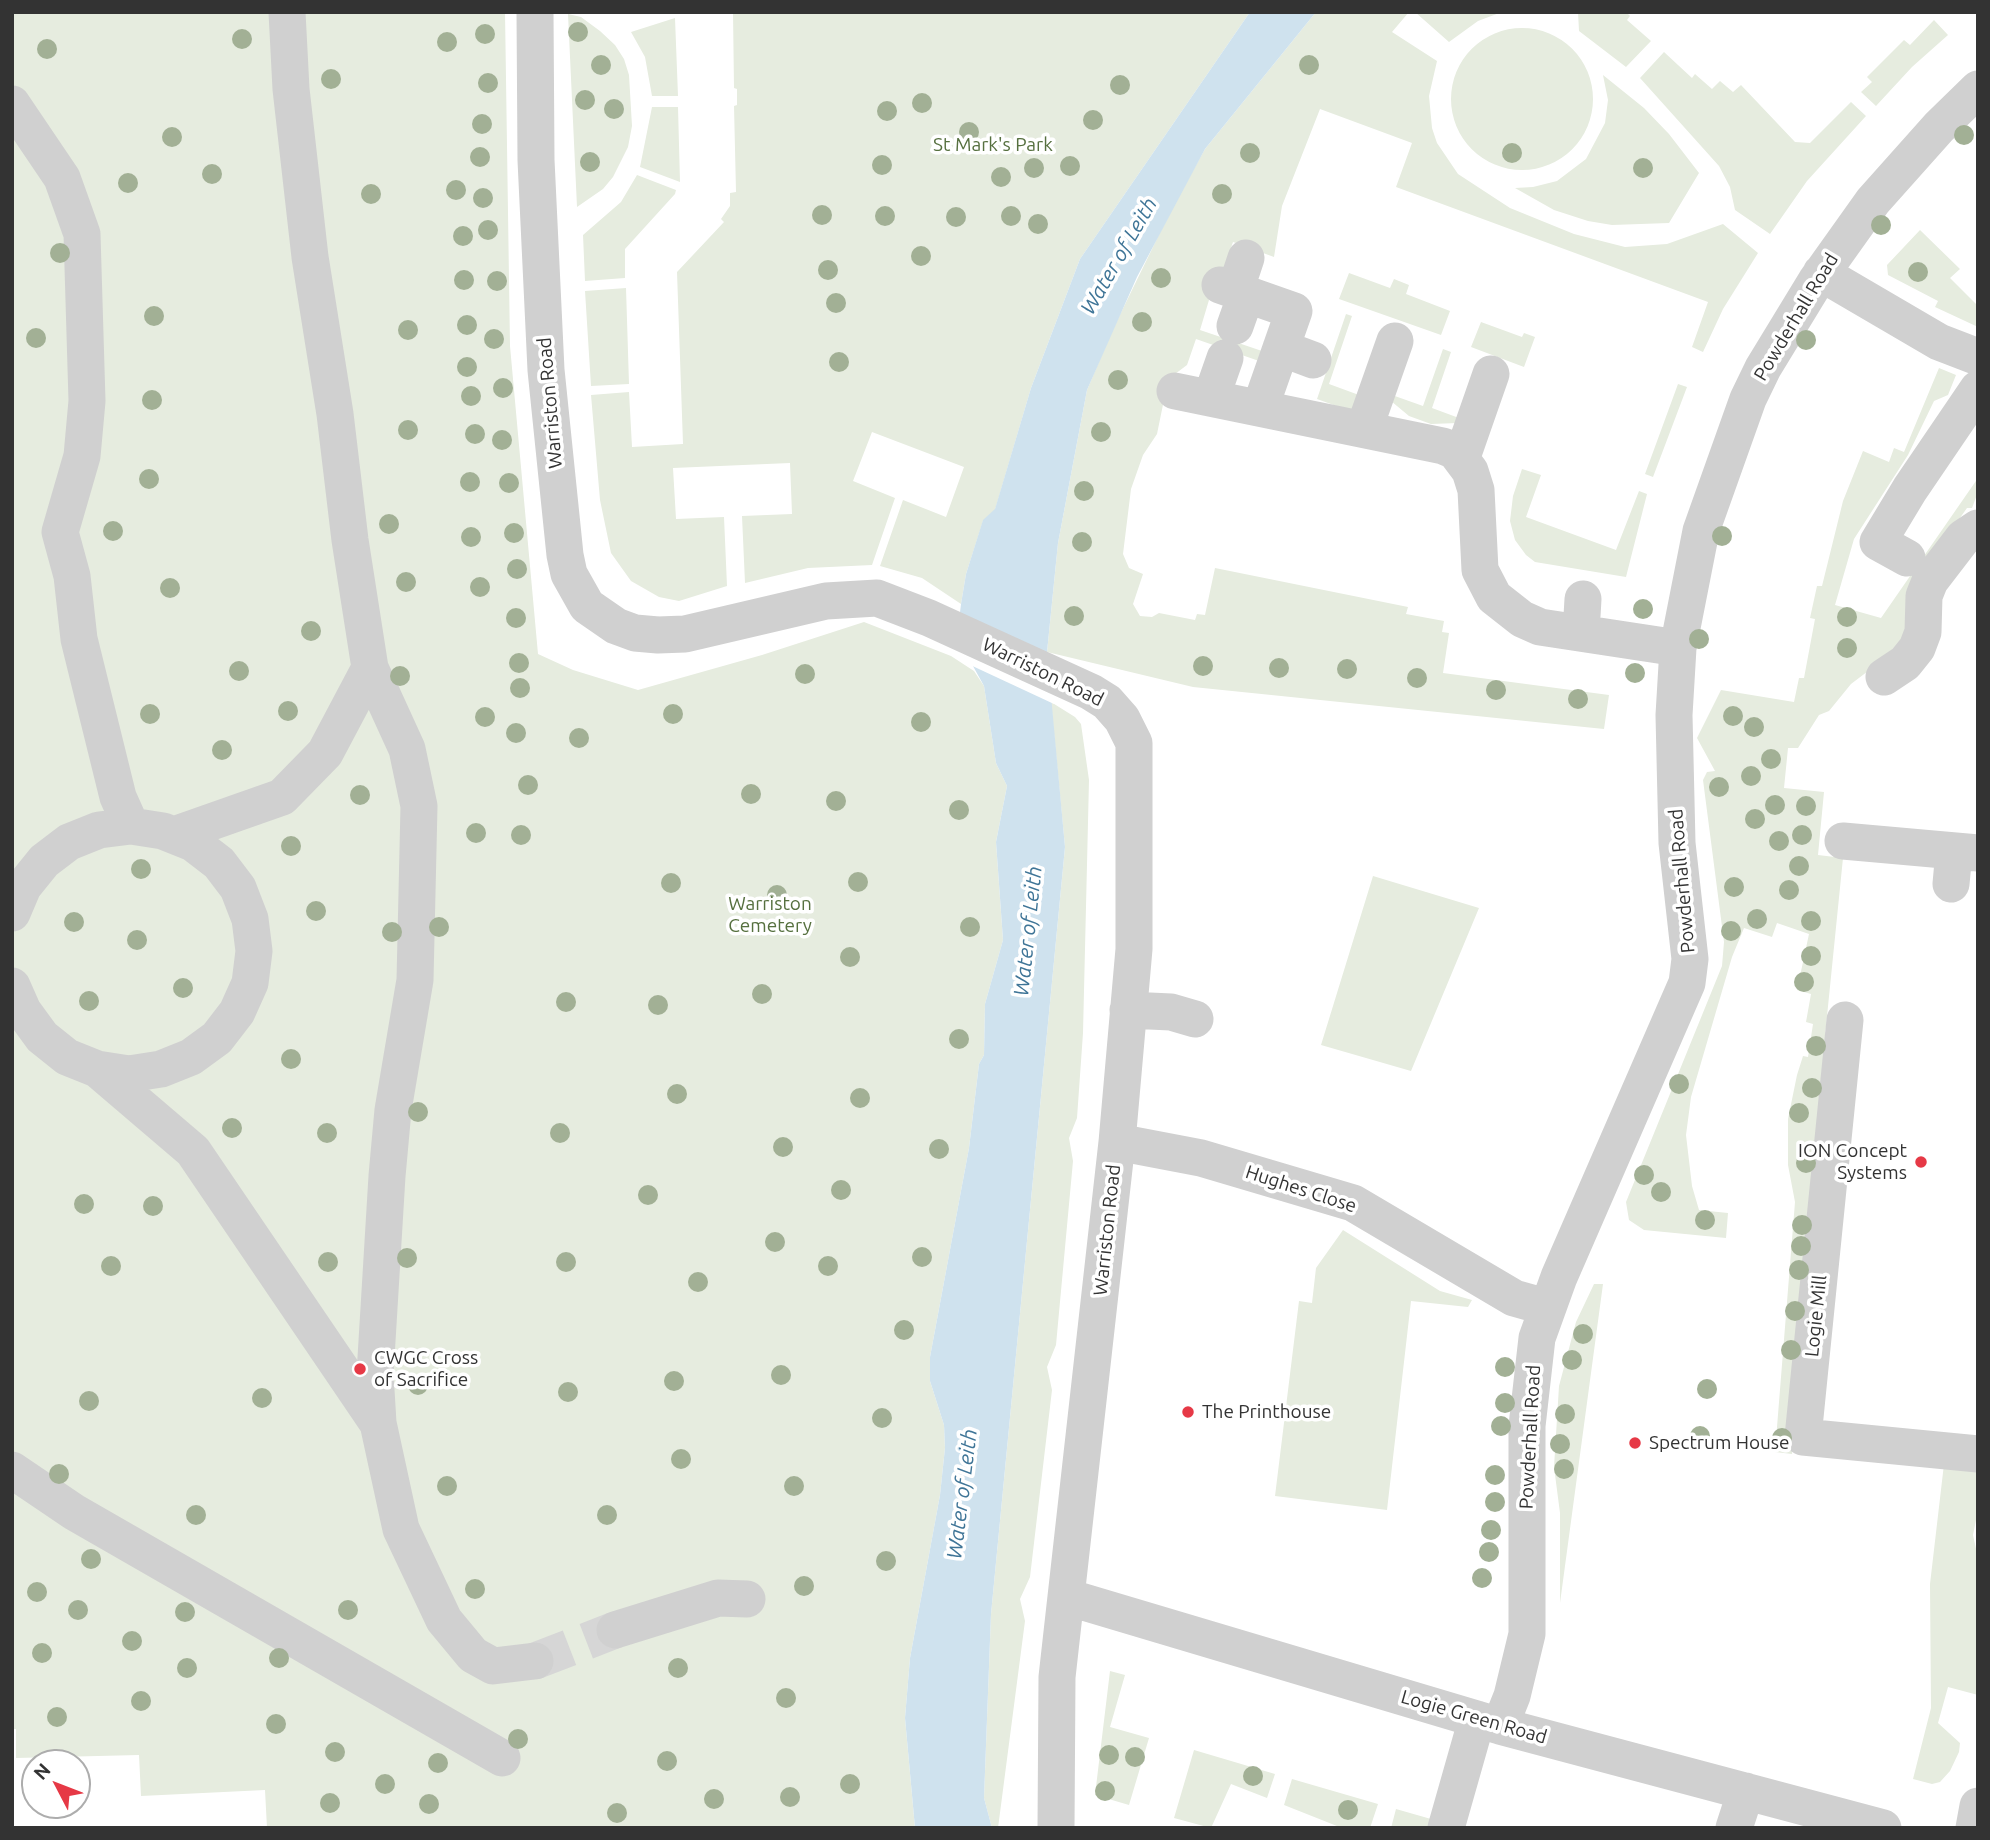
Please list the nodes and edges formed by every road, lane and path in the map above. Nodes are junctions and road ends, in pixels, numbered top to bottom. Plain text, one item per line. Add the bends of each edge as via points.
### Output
1 (287, 12) edge
2 (535, 12) edge
3 (1978, 89) edge
4 (12, 104) edge
5 (1821, 273) junction
6 (1978, 357) edge
7 (1387, 360) dead end
8 (1978, 389) edge
9 (1485, 390) dead end
10 (1175, 391) dead end
11 (1211, 398) junction
12 (1260, 408) junction
13 (1364, 429) junction
14 (1462, 457) junction
15 (1978, 528) edge
16 (1907, 558) dead end
17 (1678, 648) junction
18 (370, 668) junction
19 (1884, 677) dead end
20 (116, 817) junction
21 (174, 835) junction
22 (1843, 841) dead end
23 (1961, 863) edge
24 (12, 913) edge
25 (12, 986) edge
26 (1128, 1010) junction
27 (1195, 1019) dead end
28 (1846, 1020) dead end
29 (97, 1069) junction
30 (1117, 1142) junction
31 (1546, 1307) junction
32 (378, 1423) junction
33 (1978, 1454) edge
34 (12, 1470) edge
35 (1067, 1597) junction
36 (747, 1599) dead end
37 (615, 1630) tunnel mouth
38 (535, 1661) tunnel mouth
39 (1488, 1722) junction
40 (502, 1758) dead end
41 (1746, 1791) junction
42 (1978, 1806) edge
43 (1056, 1828) edge
44 (1446, 1828) edge
45 (1734, 1828) edge
46 (1883, 1828) edge
47 (1975, 1828) edge

1 - 18 street via 310,257
2 - 26 street, Warriston Road via 536,160 546,370 565,555 576,589 601,617 626,630 647,634 685,634 850,598 877,598 1100,698 1129,730 1137,755 1134,949
3 - 5 street, Powderhall Road via 1916,131
4 - 20 street via 62,178 82,234 87,401 82,456 60,532
5 - 6 street via 1939,342
5 - 17 street, Powderhall Road via 1715,440
7 - 13 street
8 - 16 street via 1878,542
9 - 14 street
10 - 11 street
11 - 12 street
11 - 12 street via 1234,302 1294,311 1297,354
12 - 13 street
13 - 14 street via 1443,446
14 - 17 street via 1476,490 1485,583 1530,639 1582,616
15 - 19 street via 1964,538 1930,581 1917,648
17 - 31 street, Powderhall Road via 1674,779 1690,959 1687,983
18 - 21 street via 325,753 282,797
18 - 32 street via 407,749 418,806 415,980 387,1176 375,1374
20 - 21 street
20 - 24 street via 44,861 23,887
21 - 29 street via 219,863 238,888 250,919 254,951 250,983 237,1012 217,1038 191,1057 161,1069 129,1074
22 - 23 street
25 - 29 street via 42,1037 67,1057
26 - 27 street
26 - 30 street, Warriston Road
28 - 33 street, Logie Mill via 1803,1437
29 - 32 street via 193,1151
30 - 31 street, Hughes Close via 1201,1158 1353,1203 1514,1298
30 - 35 street, Warriston Road
31 - 39 street, Powderhall Road via 1537,1338 1527,1426 1527,1634 1512,1696
32 - 38 street via 401,1529 444,1620 473,1655 493,1666
34 - 40 street via 74,1512
35 - 39 street, Logie Green Road
35 - 43 street, Warriston Road via 1057,1677
36 - 37 street via 718,1598
39 - 41 street, Logie Green Road
39 - 44 street, Powderhall Road
41 - 45 street
41 - 46 street, Logie Green Road
42 - 47 street

